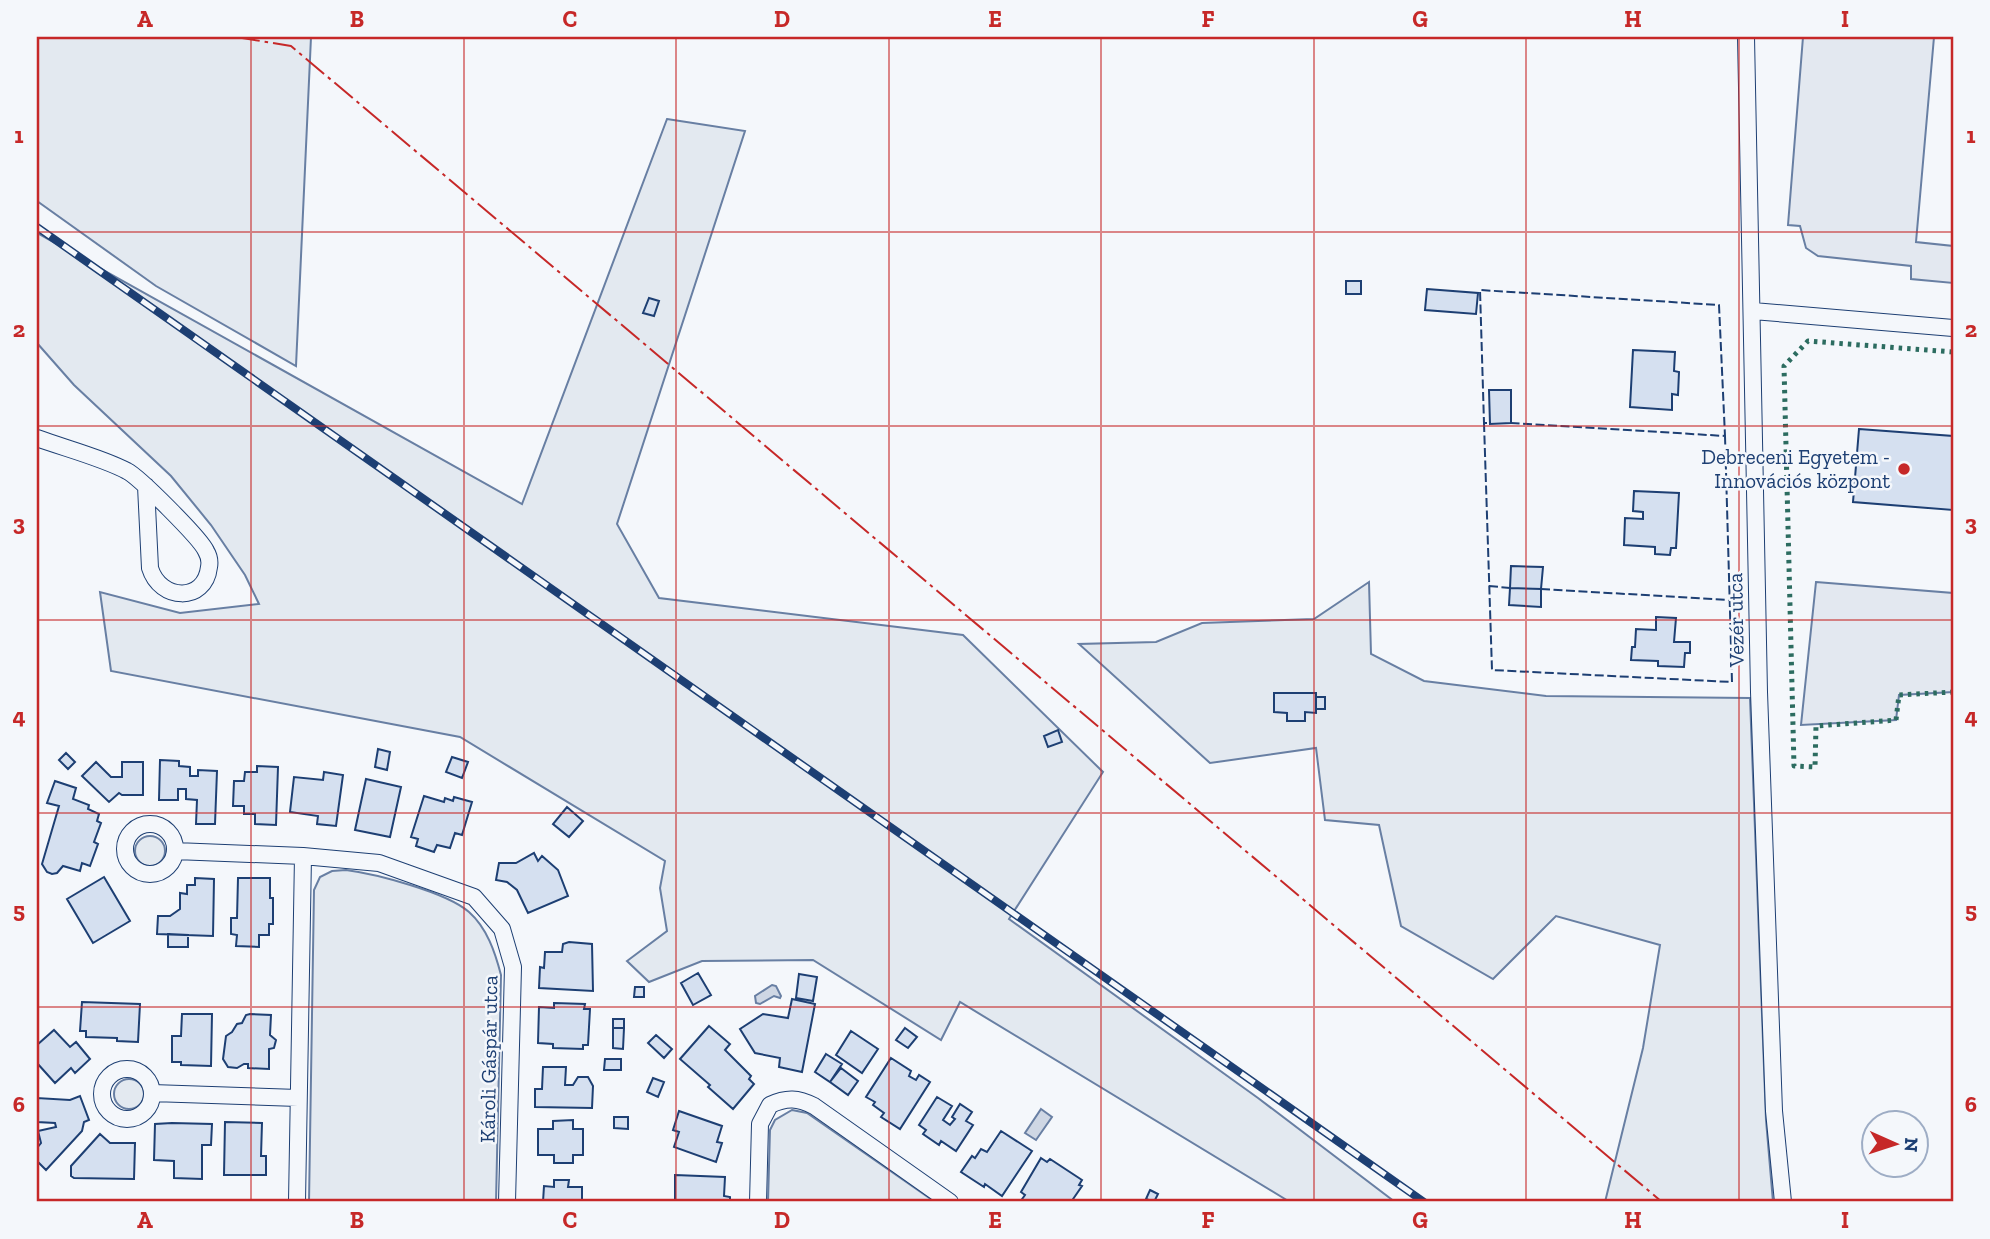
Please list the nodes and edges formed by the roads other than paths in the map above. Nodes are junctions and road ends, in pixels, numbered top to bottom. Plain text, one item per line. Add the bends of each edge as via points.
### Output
1 (1746, 37) edge
2 (1754, 311) junction
3 (1953, 328) edge
4 (37, 438) edge
5 (146, 486) junction
6 (175, 851) dead end
7 (303, 856) junction
8 (152, 1093) dead end
9 (298, 1098) junction
10 (297, 1202) edge
11 (507, 1202) edge
12 (758, 1202) edge
13 (950, 1202) edge
14 (1783, 1202) edge

1 - 2 street, Vezér utca
2 - 3 street
2 - 14 street, Vezér utca via 1766,916 1773,1111
4 - 5 street via 128,472
5 - 5 street via 153,576 171,593 188,592 206,576 207,551
6 - 7 street, Károli Gáspár utca
7 - 9 street
7 - 11 street, Károli Gáspár utca via 379,863 474,897 502,929 513,967
8 - 9 street
9 - 10 street
12 - 13 street via 760,1125 770,1105 790,1098 814,1106

